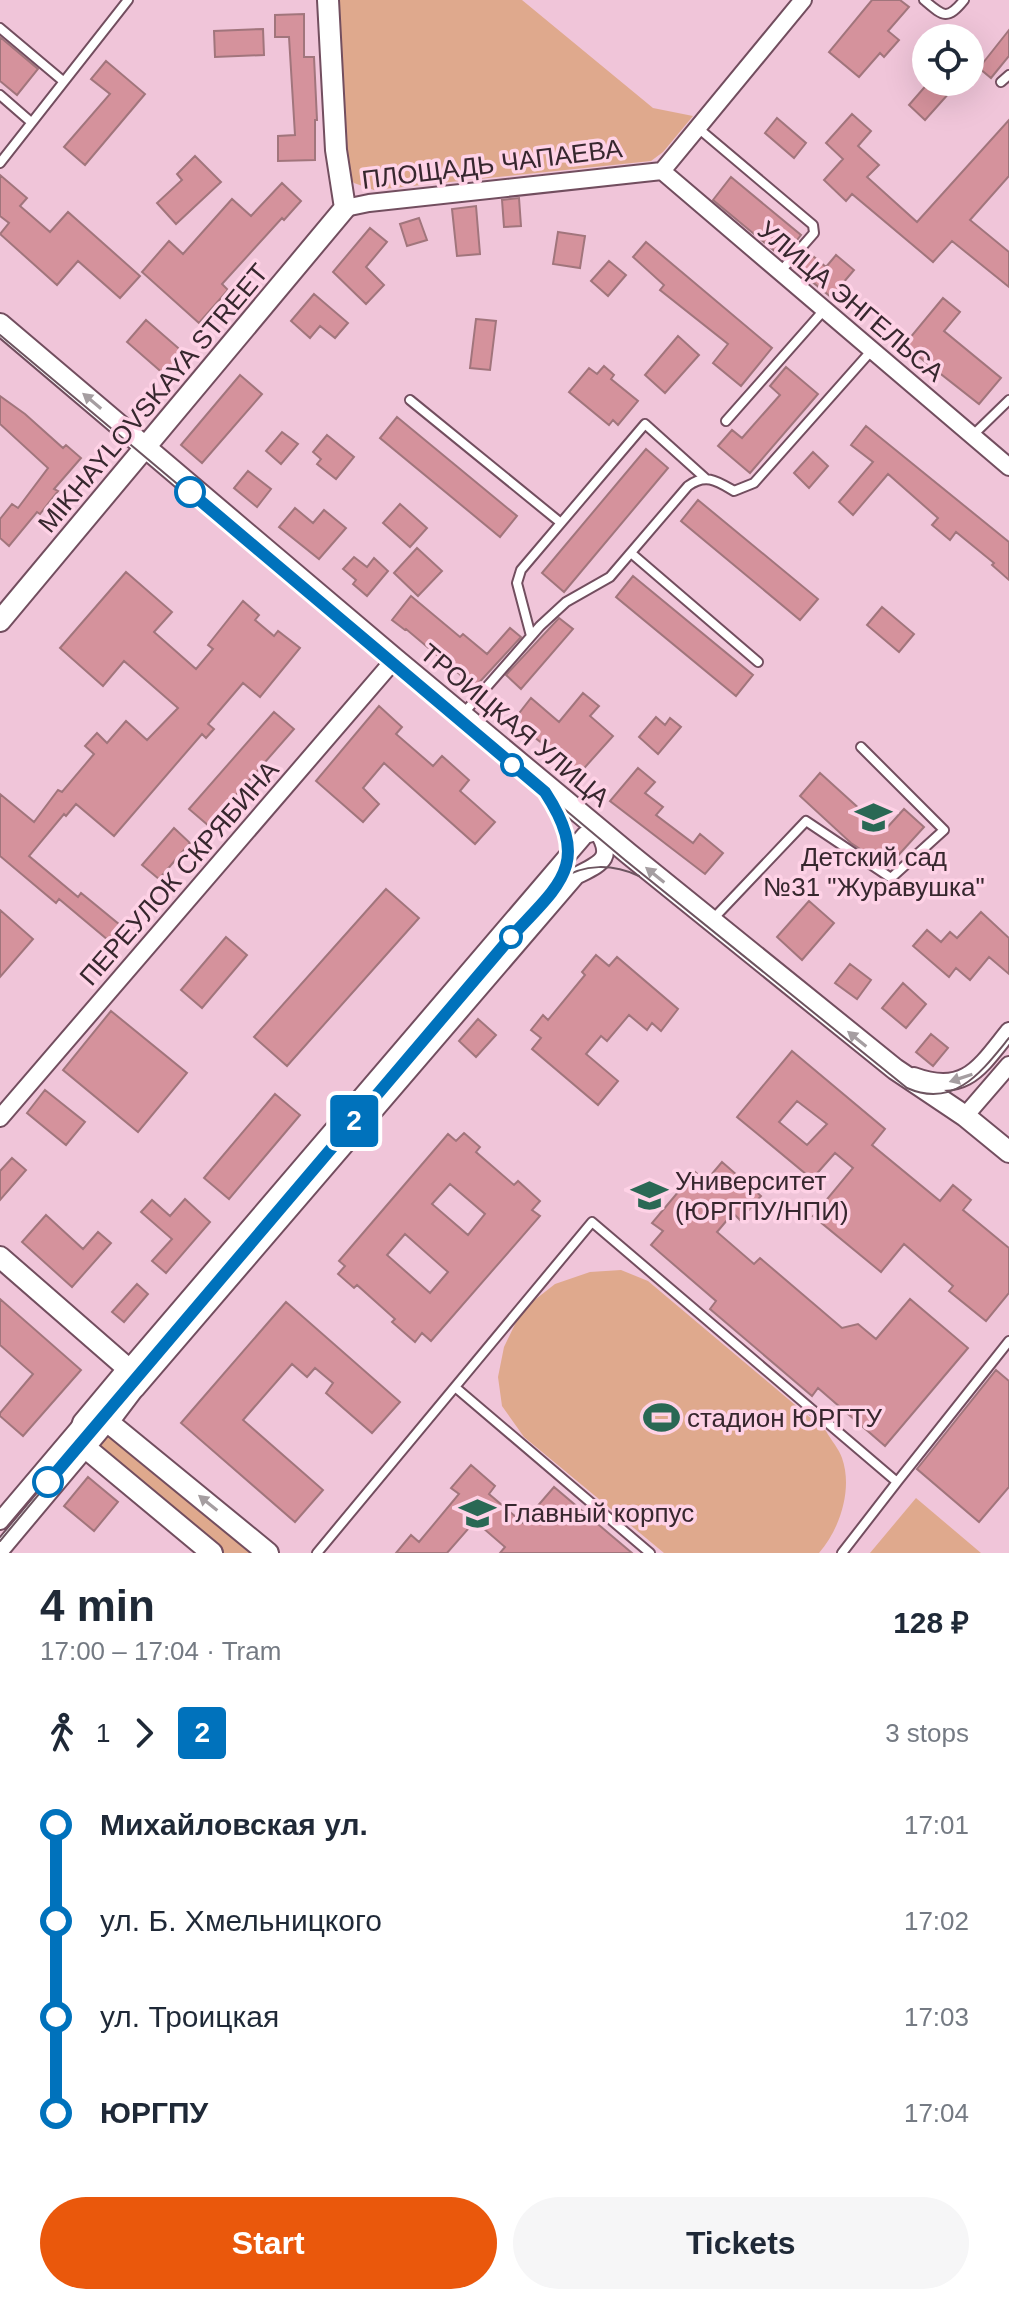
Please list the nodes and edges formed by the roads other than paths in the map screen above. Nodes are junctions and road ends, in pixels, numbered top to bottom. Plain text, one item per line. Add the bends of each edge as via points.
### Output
1 (128, 0) edge
2 (328, 0) edge
3 (803, 0) edge
4 (924, 0) edge
5 (964, 0) edge
6 (0, 28) edge
7 (1009, 75) edge
8 (63, 81) junction
9 (1001, 82) dead end
10 (0, 95) edge
11 (31, 122) junction
12 (698, 128) junction
13 (0, 163) edge
14 (662, 171) junction
15 (345, 208) junction
16 (780, 272) junction
17 (824, 309) junction
18 (0, 324) edge
19 (872, 350) junction
20 (410, 400) dead end
21 (1009, 400) edge
22 (726, 421) dead end
23 (972, 436) junction
24 (147, 446) junction
25 (1009, 467) edge
26 (705, 478) junction
27 (561, 523) junction
28 (631, 553) junction
29 (0, 621) edge
30 (531, 636) junction
31 (395, 659) junction
32 (758, 662) dead end
33 (462, 715) junction
34 (861, 747) dead end
35 (592, 830) junction
36 (711, 920) junction
37 (1009, 1031) edge
38 (1009, 1065) edge
39 (895, 1069) junction
40 (965, 1116) junction
41 (0, 1118) edge
42 (1009, 1152) edge
43 (0, 1257) edge
44 (1009, 1341) edge
45 (135, 1380) junction
46 (455, 1387) junction
47 (95, 1418) junction
48 (86, 1450) junction
49 (897, 1482) junction
50 (0, 1521) edge
51 (0, 1551) edge
52 (212, 1553) edge
53 (268, 1553) edge
54 (317, 1553) edge
55 (650, 1553) edge
56 (842, 1553) edge

1 - 8 lane
2 - 15 street, ПЛОЩАДЬ ЧАПАЕВА via 336,150
3 - 12 street
4 - 5 lane via 946,15
6 - 8 lane
7 - 9 lane
8 - 11 lane
10 - 11 lane
11 - 13 lane
12 - 14 street
12 - 16 lane via 813,225 814,233
14 - 15 street, ПЛОЩАДЬ ЧАПАЕВА
14 - 16 street, УЛИЦА ЭНГЕЛЬСА
15 - 24 street, MIKHAYLOVSKAYA STREET
16 - 17 street, УЛИЦА ЭНГЕЛЬСА
17 - 19 street, УЛИЦА ЭНГЕЛЬСА
17 - 22 lane
24 -> 18 street, ТРОИЦКАЯ УЛИЦА
19 - 23 street, УЛИЦА ЭНГЕЛЬСА
19 - 26 lane via 754,483 734,491
20 - 27 lane
21 - 23 lane
23 - 25 street, УЛИЦА ЭНГЕЛЬСА
24 - 29 street, MIKHAYLOVSKAYA STREET
24 - 31 street, ТРОИЦКАЯ УЛИЦА
26 - 27 lane via 645,424
26 - 28 lane via 688,486
27 - 30 lane via 521,570 517,583
28 - 30 lane via 610,577 566,602
28 - 32 lane
30 - 33 lane
31 - 33 street, ТРОИЦКАЯ УЛИЦА
31 - 41 street, ПЕРЕУЛОК СКРЯБИНА
33 - 35 street, ТРОИЦКАЯ УЛИЦА
34 - 36 lane via 944,830 891,878 806,821
36 -> 35 street, ТРОИЦКАЯ УЛИЦА
35 - 45 street
35 - 45 street via 604,842 601,863 576,876
39 -> 36 street, ТРОИЦКАЯ УЛИЦА
37 -> 39 street via 974,1074 956,1082 933,1084
38 - 40 street
39 - 40 street, ТРОИЦКАЯ УЛИЦА
40 - 42 street, ТРОИЦКАЯ УЛИЦА
43 - 45 street
44 - 49 lane
45 - 47 street
46 - 49 lane via 592,1222
46 - 54 lane
46 - 55 lane
47 - 48 street via 79,1438
47 - 50 street
53 -> 47 street
48 - 51 street
48 - 52 street
49 - 56 lane

